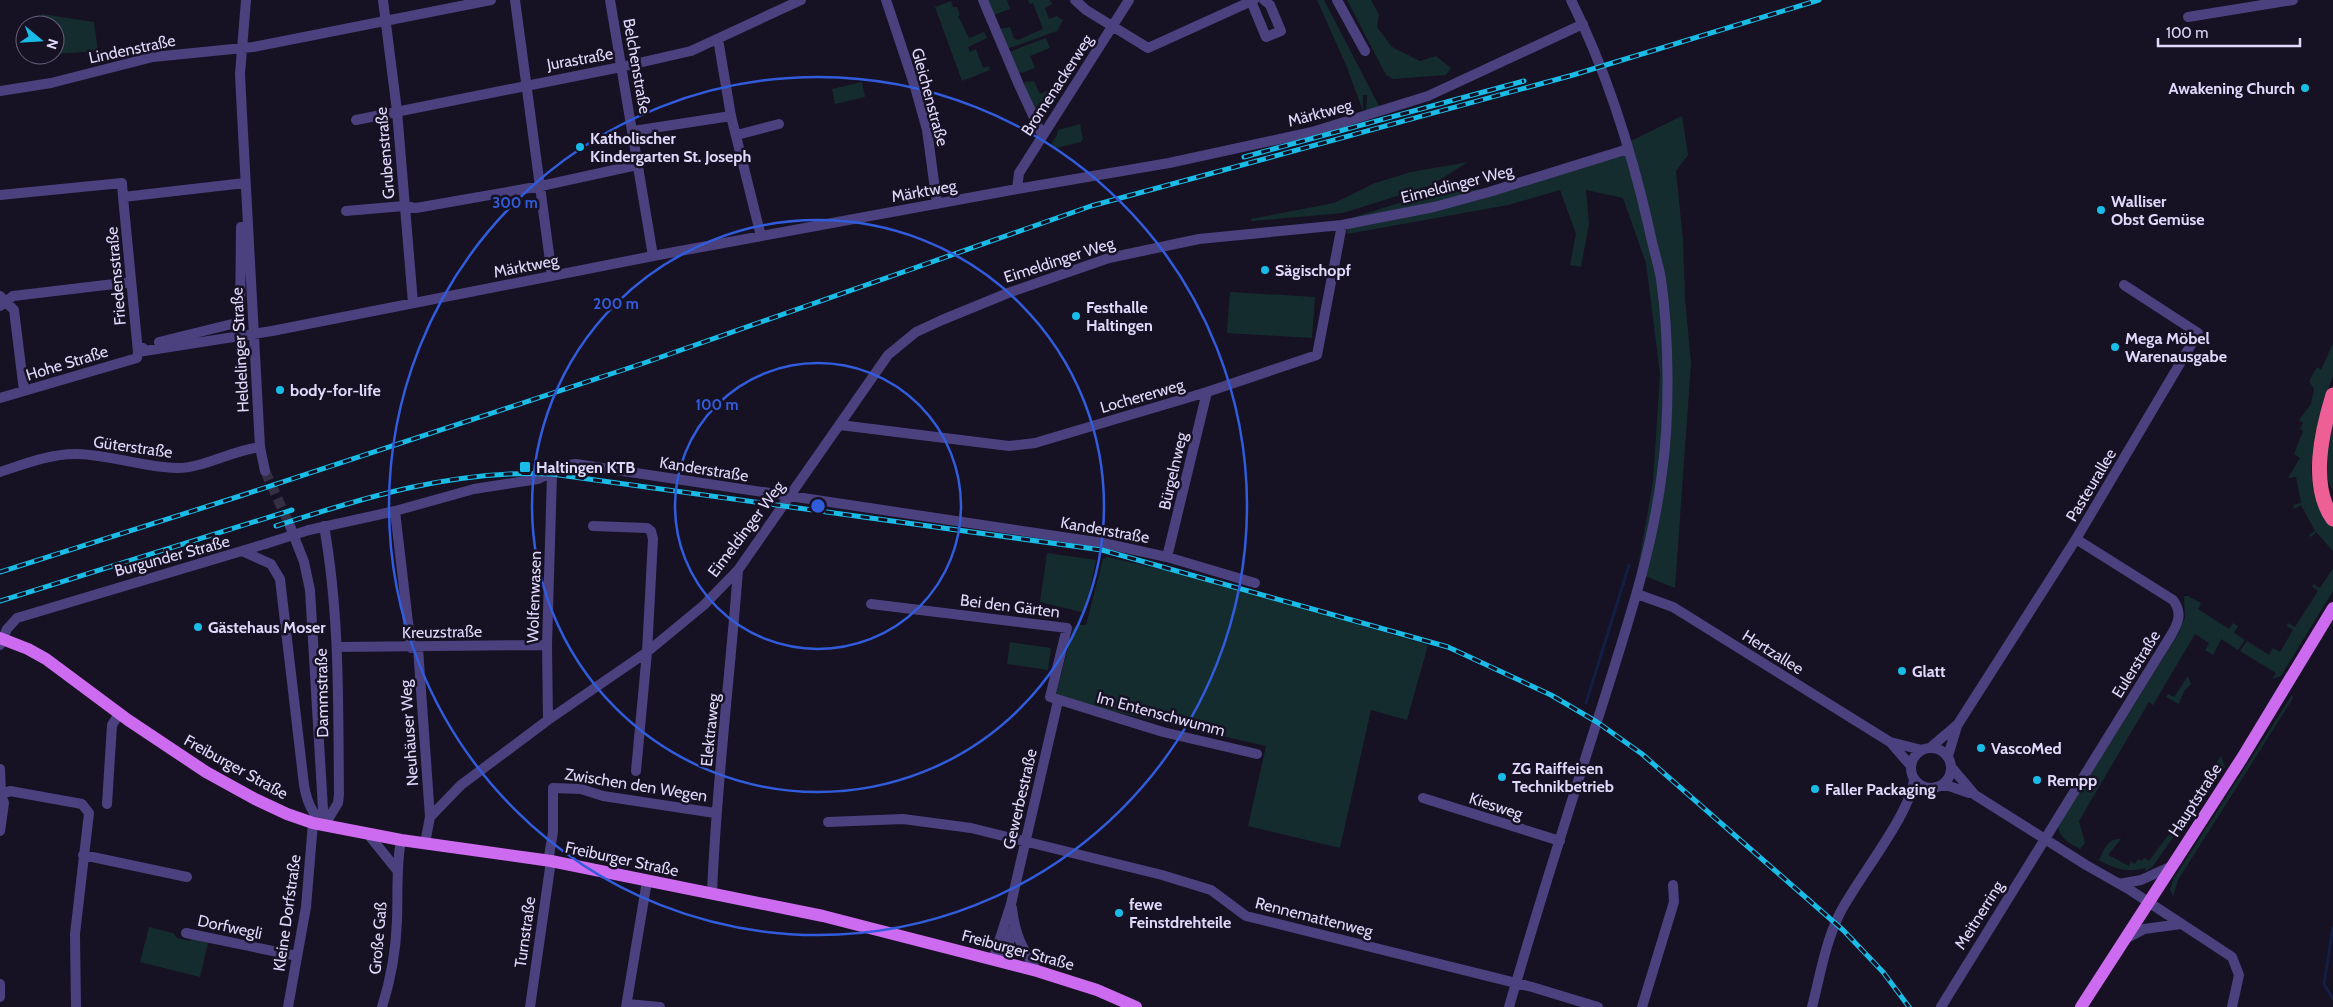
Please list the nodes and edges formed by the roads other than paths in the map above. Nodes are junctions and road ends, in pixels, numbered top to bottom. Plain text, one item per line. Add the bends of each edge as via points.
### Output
1 (246, 0) edge
2 (383, 0) edge
3 (491, 0) edge
4 (515, 0) edge
5 (610, 0) edge
6 (801, 0) edge
7 (886, 0) edge
8 (983, 0) edge
9 (1075, 0) edge
10 (1129, 0) edge
11 (1264, 0) edge
12 (1337, 0) edge
13 (1571, 0) edge
14 (2293, 0) edge
15 (1252, 1) edge
16 (2188, 17) dead end
17 (386, 22) junction
18 (1583, 24) junction
19 (1113, 27) junction
20 (718, 39) junction
21 (242, 47) junction
22 (1365, 51) dead end
23 (621, 67) junction
24 (526, 85) junction
25 (0, 91) edge
26 (397, 111) junction
27 (732, 116) junction
28 (356, 120) dead end
29 (779, 124) dead end
30 (633, 131) junction
31 (737, 135) junction
32 (1042, 135) junction
33 (1628, 148) junction
34 (637, 166) junction
35 (245, 183) junction
36 (541, 186) junction
37 (1017, 189) junction
38 (0, 195) edge
39 (123, 197) junction
40 (938, 204) junction
41 (404, 206) junction
42 (346, 211) dead end
43 (1342, 225) junction
44 (248, 226) junction
45 (761, 236) junction
46 (653, 256) junction
47 (552, 276) junction
48 (131, 282) junction
49 (2124, 285) dead end
50 (2, 301) edge
51 (413, 303) junction
52 (240, 322) joint
53 (254, 334) junction
54 (138, 352) junction
55 (24, 391) junction
56 (1207, 392) junction
57 (2333, 395) edge
58 (0, 398) edge
59 (840, 424) junction
60 (260, 448) junction
61 (2, 469) edge
62 (265, 471) tunnel mouth
63 (552, 474) junction
64 (2328, 495) edge
65 (790, 497) junction
66 (395, 511) junction
67 (2333, 519) edge
68 (290, 526) tunnel mouth
69 (324, 526) junction
70 (593, 526) dead end
71 (2076, 539) junction
72 (244, 552) junction
73 (1167, 557) junction
74 (738, 570) junction
75 (1255, 583) dead end
76 (1637, 594) junction
77 (871, 604) dead end
78 (2333, 608) edge
79 (1, 640) edge
80 (547, 645) junction
81 (337, 647) junction
82 (414, 648) junction
83 (647, 652) junction
84 (1058, 701) junction
85 (119, 714) junction
86 (548, 720) junction
87 (1958, 724) junction
88 (1890, 742) junction
89 (1926, 749) junction
90 (1257, 754) dead end
91 (1948, 756) junction
92 (1911, 766) junction
93 (1952, 768) junction
94 (0, 769) edge
95 (636, 771) dead end
96 (1914, 778) junction
97 (1936, 787) junction
98 (1, 795) edge
99 (1975, 795) junction
100 (1423, 798) dead end
101 (106, 804) dead end
102 (1905, 808) junction
103 (715, 813) junction
104 (430, 817) junction
105 (828, 822) dead end
106 (318, 824) junction
107 (0, 831) edge
108 (368, 834) junction
109 (2044, 839) junction
110 (401, 840) junction
111 (1560, 842) junction
112 (425, 843) junction
113 (1026, 843) junction
114 (83, 856) junction
115 (551, 861) junction
116 (2172, 866) junction
117 (397, 870) junction
118 (187, 877) dead end
119 (647, 881) junction
120 (2120, 884) junction
121 (1673, 885) dead end
122 (712, 894) junction
123 (2149, 902) junction
124 (1011, 904) junction
125 (2181, 924) junction
126 (1014, 928) junction
127 (186, 933) dead end
128 (2125, 939) junction
129 (297, 956) junction
130 (994, 960) junction
131 (1037, 971) junction
132 (1516, 983) junction
133 (0, 984) edge
134 (0, 997) edge
135 (627, 1005) edge
136 (76, 1007) edge
137 (288, 1007) edge
138 (382, 1007) edge
139 (530, 1007) edge
140 (660, 1007) edge
141 (1136, 1007) edge
142 (1509, 1007) edge
143 (1598, 1007) edge
144 (1642, 1007) edge
145 (1812, 1007) edge
146 (1941, 1007) edge
147 (2081, 1007) edge
148 (2232, 1007) edge

1 - 21 street, Heldelinger Straße
2 - 17 street, Grubenstraße
3 - 17 street, Lindenstraße
4 - 24 street
5 - 23 street, Belchenstraße
6 - 20 street, Jurastraße
7 - 40 street, Gleichenstraße via 927,130
8 - 32 street
9 - 19 street
10 - 19 street, Bromenackerweg
11 - 15 street via 1270,5 1281,31 1266,37
12 - 22 street
13 - 18 street
14 - 16 street
15 - 19 street via 1148,48
17 - 21 street, Lindenstraße
17 - 26 street, Grubenstraße
18 - 33 street via 1597,53
18 - 37 street, Märktweg via 1428,96 1357,119 1169,164
19 - 32 street, Bromenackerweg
20 - 23 street, Jurastraße via 691,51
20 - 27 street
21 - 25 street, Lindenstraße via 153,57 51,83
21 - 35 street, Heldelinger Straße via 240,74
23 - 24 street, Jurastraße
23 - 30 street, Belchenstraße
24 - 26 street, Jurastraße
24 - 36 street
26 - 28 street, Jurastraße
26 - 41 street, Grubenstraße
27 - 30 street
27 - 31 street
29 - 31 street
30 - 34 street, Belchenstraße
31 - 45 street
32 - 37 street, Bromenackerweg via 1019,172
33 - 43 street, Eimeldinger Weg via 1434,207
33 - 76 street via 1661,278 1666,382 1662,472
34 - 36 street
34 - 46 street, Belchenstraße
35 - 39 street
35 - 44 street, Heldelinger Straße
36 - 41 street via 416,208
36 - 47 street
37 - 40 street, Märktweg
38 - 39 street via 122,183
39 - 48 street, Friedensstraße
40 - 45 street, Märktweg
41 - 42 street
41 - 51 street, Grubenstraße
43 - 56 street, Lochererweg via 1317,355
43 - 59 street, Eimeldinger Weg via 1199,239 1109,258 1008,293 916,332 888,355
44 - 52 street, Heldelinger Straße via 240,227
44 - 53 street, Heldelinger Straße
45 - 46 street, Märktweg
46 - 47 street, Märktweg
47 - 51 street, Märktweg
48 - 50 street via 13,296
48 - 54 street, Friedensstraße
49 - 71 street, Pasteurallee via 2198,333
50 - 55 street via 14,310
51 - 53 street, Märktweg
52 - 54 street, Hohe Straße via 149,344
53 - 54 street, Hohe Straße
53 - 60 street, Heldelinger Straße
54 - 55 street, Hohe Straße via 137,358
55 - 58 street, Hohe Straße
56 - 59 street, Lochererweg via 1035,443 1010,446
56 - 73 street, Bürgelnweg
57 - 64 highway via 2319,459
59 - 65 street, Eimeldinger Weg
60 - 61 street, Güterstraße via 178,468 77,454
60 - 62 street, Heldelinger Straße
63 - 65 street, Kanderstraße via 567,465 576,464
63 - 66 street, Kanderstraße via 474,489
63 - 80 street, Wolfenwasen
64 - 67 highway via 2326,507
65 - 73 street, Kanderstraße via 1103,543
65 - 74 street, Eimeldinger Weg
66 - 69 street, Kanderstraße
66 - 82 street, Neuhäuser Weg
68 - 106 street via 304,562 310,590
69 - 72 street, Kanderstraße, bridge
69 - 81 street, Dammstraße via 333,585
70 - 83 street via 640,527 647,528 652,534
71 - 87 street, Pasteurallee
71 - 109 street, Eulerstraße via 2165,594 2179,608 2179,619
72 - 79 street, Burgunder Straße via 17,618
72 - 106 street, Burgunder Straße via 271,564 280,580 304,785 307,802
73 - 75 street, Kanderstraße
74 - 83 street, Eimeldinger Weg via 704,605
74 - 103 street, Elektraweg
76 - 88 street, Hertzallee via 1673,607
76 - 111 street
77 - 84 street, Bei den Gärten via 1067,628 1050,697
78 - 116 main road, Hauptstraße
79 - 85 main road, Freiburger Straße via 46,659
80 - 82 street, Kreuzstraße
80 - 86 street, Wolfenwasen
81 - 82 street, Kreuzstraße
81 - 106 street, Dammstraße via 339,794 338,803
82 - 104 street, Neuhäuser Weg
83 - 86 street, Eimeldinger Weg
83 - 95 street
84 - 90 street, Im Entenschwumm via 1163,732
84 - 113 street, Gewerbestraße
85 - 101 street via 112,726
85 - 106 main road, Freiburger Straße via 221,781 287,814
86 - 104 street, Eimeldinger Weg via 461,785
87 - 89 street, Pasteurallee
87 - 91 street, Pasteurallee
88 - 89 street, Hertzallee
88 - 92 street, Hertzallee
89 - 91 street, Hertzallee via 1940,750
89 - 92 street via 1915,755
91 - 93 street
92 - 96 street, Hertzallee
93 - 97 street via 1948,780
93 - 99 street
94 - 98 street
96 - 97 street via 1920,785
96 - 102 street
97 - 99 street via 1949,786
97 - 102 street
98 - 107 street via 4,803
98 - 114 street via 10,792 82,804 89,813
99 - 109 street
100 - 111 street, Kiesweg
102 - 145 street via 1839,915 1828,940
103 - 115 street, Zwischen den Wegen via 603,796 581,789 553,788
103 - 122 street, Elektraweg
104 - 112 street
105 - 113 street, Rennemattenweg via 903,819 971,828
106 - 108 main road, Freiburger Straße
106 - 129 street, Kleine Dorfstraße
108 - 110 main road, Freiburger Straße
108 - 117 street
109 - 120 street
109 - 146 street, Meitnerring
110 - 112 main road, Freiburger Straße
110 - 117 street, Große Gaß
111 - 132 street
112 - 115 main road, Freiburger Straße
113 - 124 street, Gewerbestraße
113 - 132 street, Rennemattenweg via 1162,874 1211,890 1246,916
114 - 118 street
114 - 136 street via 75,934
115 - 119 main road, Freiburger Straße
115 - 139 street, Turnstraße
116 - 120 street via 2141,880
116 - 123 main road, Hauptstraße
117 - 138 street, Große Gaß via 394,955
119 - 122 main road, Freiburger Straße
119 - 135 street
120 - 123 street
121 - 144 street via 1674,902
122 - 130 main road, Freiburger Straße via 823,916
123 - 125 street
123 - 128 main road, Hauptstraße
124 - 126 street, Gewerbestraße
124 - 130 street, Gewerbestraße
125 - 128 street via 2144,930
125 - 148 street via 2232,957 2239,975
126 - 130 street, Gewerbestraße via 1006,951
126 - 131 street, Gewerbestraße via 1021,947
127 - 129 street, Dorfwegli
128 - 147 main road, Hauptstraße
129 - 137 street, Kleine Dorfstraße
130 - 131 main road, Freiburger Straße
131 - 141 main road, Freiburger Straße via 1097,990
132 - 142 street
132 - 143 street, Rennemattenweg
133 - 134 street
135 - 140 street

